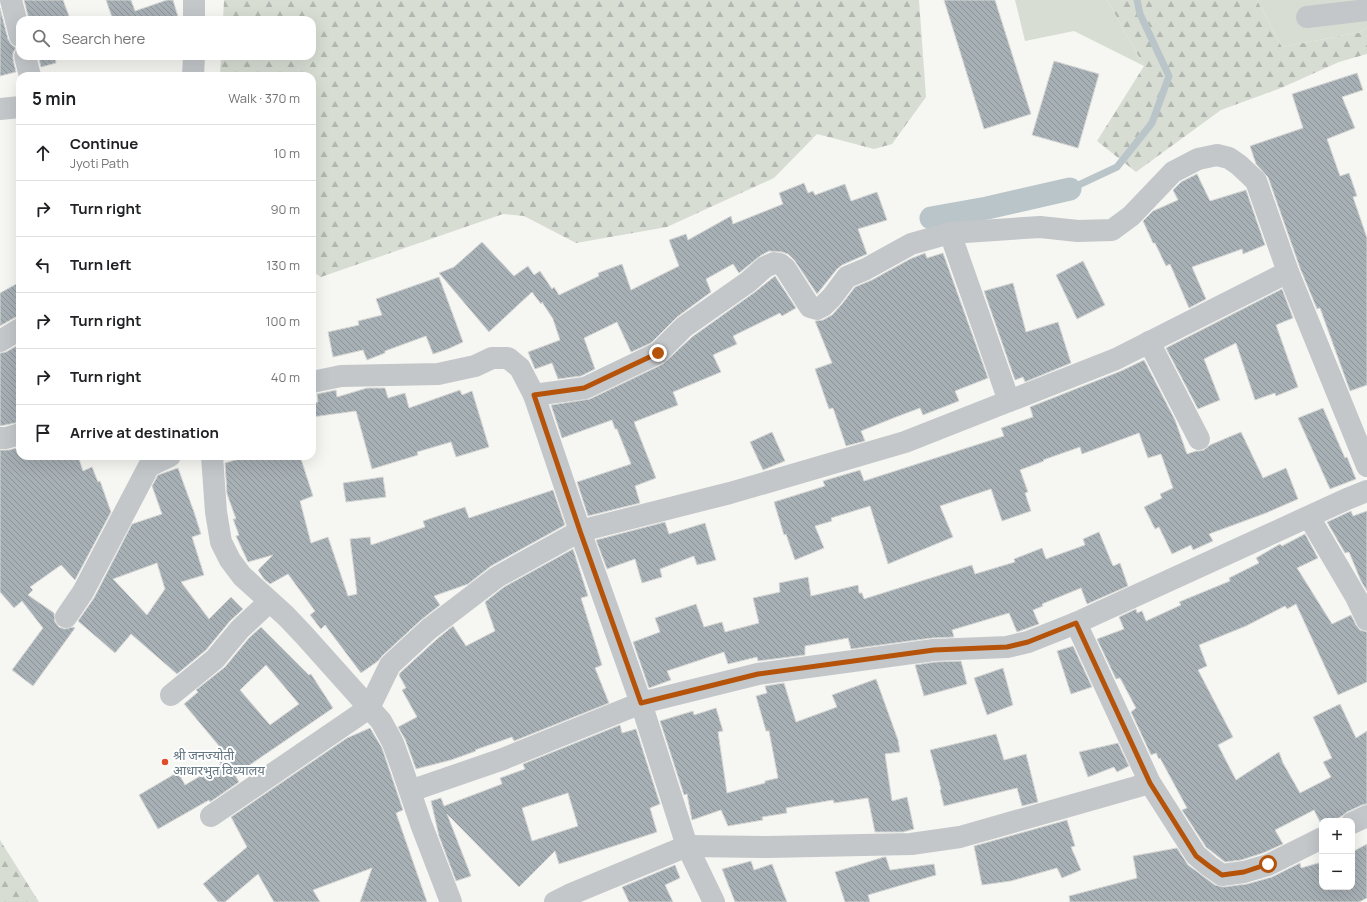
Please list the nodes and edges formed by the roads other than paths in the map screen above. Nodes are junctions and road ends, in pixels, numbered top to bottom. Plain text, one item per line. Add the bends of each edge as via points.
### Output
1 (11, 0) edge
2 (194, 0) edge
3 (1367, 10) edge
4 (194, 16) edge
5 (1307, 18) dead end
6 (16, 20) edge
7 (26, 60) edge
8 (194, 60) edge
9 (29, 72) edge
10 (193, 72) edge
11 (16, 107) edge
12 (0, 109) edge
13 (950, 233) junction
14 (1288, 272) junction
15 (16, 331) edge
16 (0, 341) edge
17 (1149, 342) junction
18 (316, 381) edge
19 (534, 395) junction
20 (1009, 401) junction
21 (16, 435) edge
22 (0, 438) edge
23 (1199, 439) dead end
24 (162, 460) edge
25 (212, 460) edge
26 (1367, 466) edge
27 (1367, 491) edge
28 (1309, 517) junction
29 (580, 531) junction
30 (269, 602) junction
31 (66, 617) dead end
32 (1367, 620) edge
33 (1076, 623) junction
34 (171, 694) dead end
35 (641, 703) junction
36 (369, 708) junction
37 (1150, 783) junction
38 (410, 791) junction
39 (211, 816) dead end
40 (1367, 816) edge
41 (1355, 822) edge
42 (1319, 839) edge
43 (687, 846) junction
44 (451, 902) edge
45 (555, 902) edge
46 (714, 902) edge

1 - 6 street
2 - 4 street
3 - 5 street
7 - 9 street
8 - 10 street
11 - 12 street
13 - 14 street via 1040,227 1078,231 1112,230 1130,216 1173,172 1198,159 1217,155 1229,158 1256,181
13 - 19 street via 911,244 847,277 832,297 817,309 810,307 785,268 774,263 684,327 658,353 584,388
13 - 20 street
14 - 17 street
14 - 26 street
15 - 16 street
17 - 20 street via 1116,359
17 - 23 street
18 - 19 street via 341,376 438,374 475,366 492,358 508,358 520,368
19 - 29 street
20 - 29 street via 905,442 730,493
21 - 22 street
24 - 31 street via 149,466
25 - 30 street via 221,542 242,576
27 - 28 street
28 - 32 street
28 - 33 street
29 - 35 street
29 - 36 street via 497,577 429,629 390,665
30 - 34 street via 240,629 215,659
30 - 36 street via 295,626
33 - 35 street via 1034,640 1007,647 934,650 758,674
33 - 37 street
35 - 38 street via 503,759
35 - 43 street
36 - 38 street via 381,720 393,743
36 - 39 street
37 - 42 street via 1196,856 1222,875 1244,872 1268,864
37 - 43 street via 960,837 911,844
38 - 44 street
40 - 41 street
43 - 45 street
43 - 46 street

